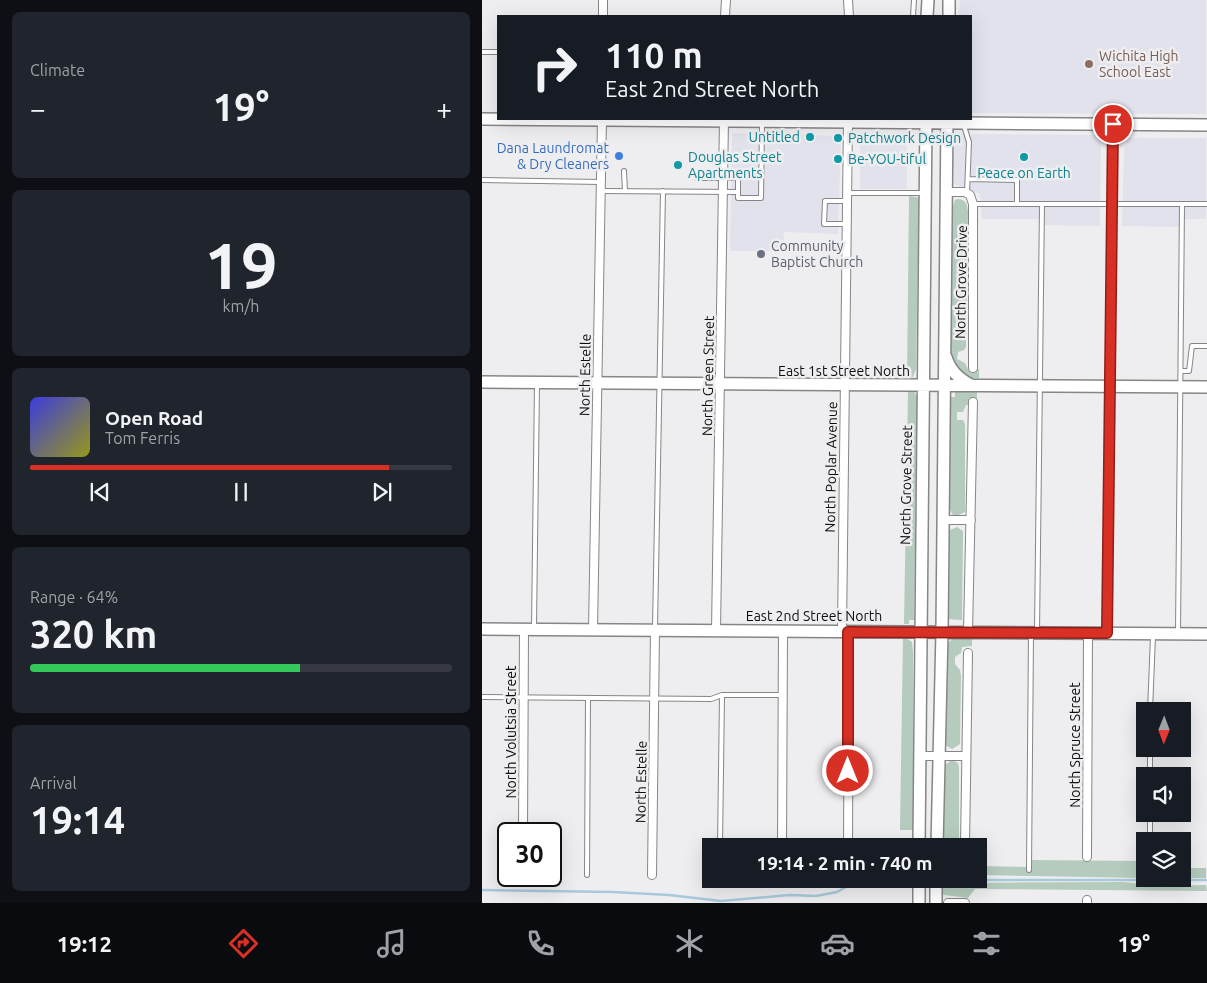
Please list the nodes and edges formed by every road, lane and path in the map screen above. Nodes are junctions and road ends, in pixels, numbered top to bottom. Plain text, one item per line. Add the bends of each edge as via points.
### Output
1 (603, 0) edge
2 (726, 0) edge
3 (848, 0) edge
4 (914, 0) edge
5 (928, 0) edge
6 (949, 0) edge
7 (602, 15) edge
8 (725, 15) edge
9 (848, 15) edge
10 (913, 15) edge
11 (927, 15) edge
12 (949, 15) edge
13 (482, 52) edge
14 (497, 52) edge
15 (482, 119) edge
16 (497, 119) edge
17 (602, 120) edge
18 (724, 120) edge
19 (848, 120) edge
20 (926, 121) edge
21 (947, 121) edge
22 (762, 122) junction
23 (963, 124) junction
24 (1113, 124) junction
25 (1206, 125) edge
26 (624, 171) dead end
27 (697, 178) dead end
28 (723, 178) junction
29 (968, 179) junction
30 (482, 180) edge
31 (601, 182) junction
32 (601, 191) junction
33 (625, 191) junction
34 (663, 192) junction
35 (722, 192) junction
36 (738, 192) junction
37 (946, 192) junction
38 (846, 193) junction
39 (925, 193) junction
40 (970, 198) junction
41 (846, 201) junction
42 (1017, 204) junction
43 (1042, 204) junction
44 (1182, 204) junction
45 (1206, 204) edge
46 (1112, 205) junction
47 (846, 224) junction
48 (1206, 346) edge
49 (944, 351) junction
50 (973, 368) dead end
51 (1182, 371) junction
52 (482, 382) edge
53 (537, 383) junction
54 (598, 384) junction
55 (659, 384) junction
56 (720, 385) junction
57 (844, 386) junction
58 (973, 386) junction
59 (1040, 386) junction
60 (922, 387) junction
61 (944, 387) junction
62 (1110, 387) junction
63 (1181, 387) junction
64 (1206, 387) edge
65 (973, 402) dead end
66 (943, 520) junction
67 (971, 520) junction
68 (482, 629) edge
69 (529, 630) junction
70 (593, 630) junction
71 (655, 630) junction
72 (716, 631) junction
73 (783, 631) junction
74 (845, 632) junction
75 (920, 632) junction
76 (942, 632) junction
77 (968, 632) junction
78 (1034, 633) junction
79 (1088, 633) junction
80 (1107, 633) junction
81 (1153, 633) junction
82 (1178, 634) junction
83 (1206, 634) edge
84 (968, 653) dead end
85 (722, 695) junction
86 (782, 695) junction
87 (482, 697) edge
88 (523, 697) junction
89 (588, 698) junction
90 (654, 698) junction
91 (1150, 702) edge
92 (920, 756) junction
93 (938, 756) junction
94 (966, 756) junction
95 (523, 822) edge
96 (720, 838) edge
97 (782, 838) edge
98 (848, 838) edge
99 (919, 838) edge
100 (937, 838) edge
101 (965, 838) edge
102 (1087, 858) dead end
103 (1029, 870) dead end
104 (587, 875) dead end
105 (652, 875) dead end
106 (919, 888) edge
107 (936, 888) edge
108 (919, 903) edge
109 (929, 903) edge
110 (936, 903) edge
111 (948, 903) edge
112 (965, 903) edge

1 - 7 street
2 - 8 street
3 - 9 street
4 - 10 lane
5 - 11 street
6 - 12 street
13 - 14 lane
15 - 16 street
17 - 31 street, North Estelle
18 - 22 street
18 - 28 street, North Green Street
19 - 20 street
19 - 22 street
19 - 38 street, North Poplar Avenue
20 - 21 street
20 - 39 street, North Grove Street
21 - 23 street
21 - 37 street
22 - 36 lane via 761,198 738,198
23 - 24 street
23 - 29 lane via 969,142
24 - 25 street
24 - 46 street
26 - 33 lane
27 - 28 lane
28 - 35 street, North Green Street
28 - 36 lane via 738,178
29 - 40 lane
29 - 42 lane via 1017,180
30 - 31 lane
31 - 32 street, North Estelle
32 - 33 lane
32 - 54 street, North Estelle
33 - 34 lane
34 - 35 lane
34 - 55 lane
35 - 36 lane
35 - 56 street, North Green Street
37 - 40 street
37 - 49 street
38 - 39 lane
38 - 41 street, North Poplar Avenue
39 - 60 street, North Grove Street
40 - 42 lane
40 - 50 street, North Grove Drive
41 - 47 street, North Poplar Avenue
41 - 47 lane via 825,201 824,224
42 - 43 lane
43 - 46 lane
43 - 59 lane
44 - 45 lane
44 - 46 lane
44 - 51 lane
46 - 62 street
47 - 57 street, North Poplar Avenue
48 - 51 lane via 1192,346 1189,371
49 - 58 street via 951,370
49 - 61 street
51 - 63 lane
52 - 53 street, East 1st Street North
53 - 54 street, East 1st Street North
53 - 69 lane
54 - 55 street, East 1st Street North
54 - 70 street, North Estelle
55 - 56 street, East 1st Street North
55 - 71 lane
56 - 57 street, East 1st Street North
56 - 72 street, North Green Street
57 - 60 street, East 1st Street North
57 - 74 street, North Poplar Avenue
58 - 59 street, East 1st Street North
58 - 61 street, East 1st Street North
59 - 62 street, East 1st Street North
59 - 78 lane
60 - 61 street, East 1st Street North
60 - 75 street, North Grove Street
61 - 66 street
62 - 63 street, East 1st Street North
62 - 80 street
63 - 64 street, East 1st Street North
63 - 82 lane
65 - 67 street
66 - 67 street
66 - 76 street
67 - 77 street
68 - 69 street, East 2nd Street North
69 - 70 street, East 2nd Street North
69 - 88 street, North Volutsia Street
70 - 71 street, East 2nd Street North
71 - 72 street, East 2nd Street North
71 - 90 street, North Estelle
72 - 73 street, East 2nd Street North
73 - 74 street, East 2nd Street North
73 - 86 street
74 - 75 street, East 2nd Street North
74 - 98 street, North Poplar Avenue
75 - 76 street, East 2nd Street North
75 - 92 street, North Grove Street
76 - 77 street, East 2nd Street North
76 - 93 street
77 - 78 street, East 2nd Street North
78 - 79 street, East 2nd Street North
78 - 103 lane
79 - 80 street, East 2nd Street North
79 - 102 street, North Spruce Street
80 - 81 street, East 2nd Street North
81 - 82 street, East 2nd Street North
81 - 91 lane
82 - 83 street, East 2nd Street North
84 - 94 street
85 - 86 lane
85 - 90 lane via 711,699
85 - 96 lane
86 - 97 street
87 - 88 lane
88 - 89 lane
88 - 95 street, North Volutsia Street
89 - 90 lane
89 - 104 lane
90 - 105 street, North Estelle
92 - 93 street
92 - 99 street, North Grove Street
93 - 94 street
93 - 100 street
94 - 101 street
106 - 108 street
107 - 110 street
108 - 109 street
111 - 112 street

